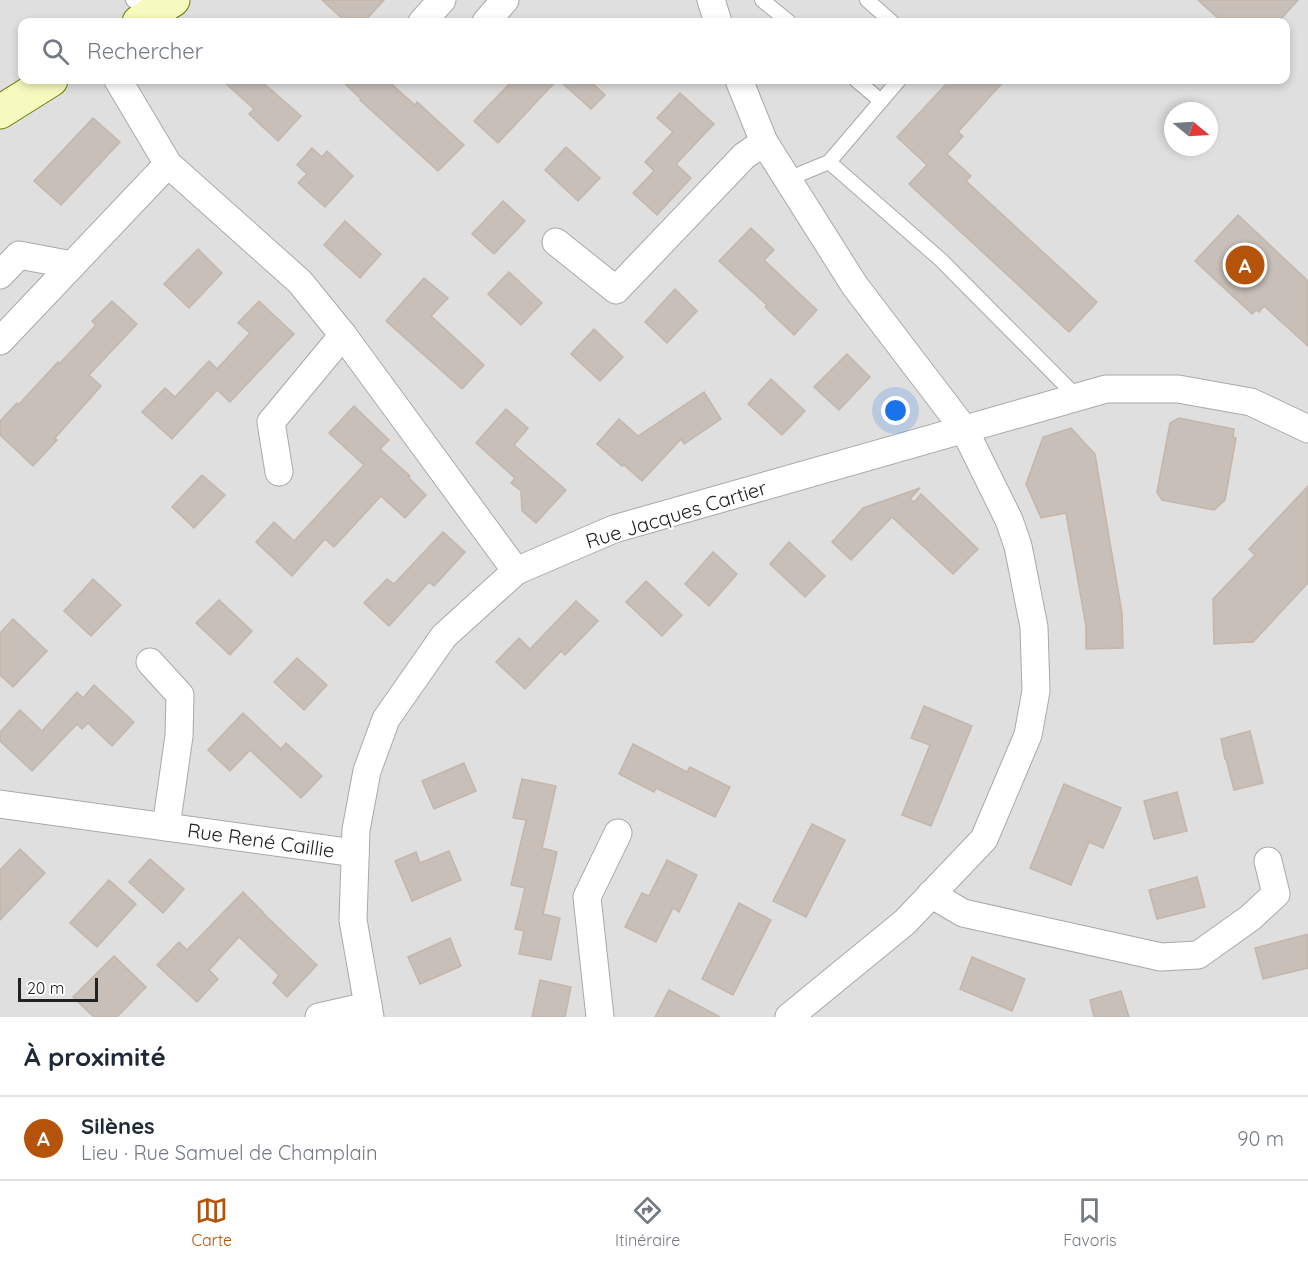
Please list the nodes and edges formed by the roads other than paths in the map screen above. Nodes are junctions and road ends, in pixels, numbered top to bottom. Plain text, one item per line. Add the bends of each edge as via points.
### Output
1 (442, 0) edge
2 (505, 0) edge
3 (711, 0) edge
4 (762, 0) edge
5 (867, 0) edge
6 (426, 18) edge
7 (489, 18) edge
8 (717, 18) edge
9 (784, 18) edge
10 (887, 18) edge
11 (45, 84) edge
12 (120, 84) edge
13 (741, 84) edge
14 (861, 84) edge
15 (896, 84) edge
16 (881, 101) junction
17 (0, 112) edge
18 (764, 142) junction
19 (829, 162) junction
20 (168, 164) junction
21 (788, 179) junction
22 (556, 242) dead end
23 (72, 266) junction
24 (0, 275) edge
25 (343, 335) junction
26 (0, 341) edge
27 (1077, 397) junction
28 (964, 429) junction
29 (1308, 429) edge
30 (279, 472) dead end
31 (516, 572) junction
32 (150, 662) dead end
33 (0, 804) edge
34 (166, 827) junction
35 (618, 833) dead end
36 (355, 853) junction
37 (1268, 861) dead end
38 (931, 894) junction
39 (369, 1011) edge
40 (319, 1017) edge
41 (600, 1017) edge
42 (789, 1017) edge

1 - 6 street
2 - 7 street
3 - 8 street
4 - 9 lane
5 - 10 lane
11 - 17 street
12 - 20 street
13 - 18 street
14 - 16 lane
15 - 16 lane
16 - 19 lane
18 - 21 street
18 - 22 street via 744,156 616,290
19 - 21 lane
19 - 27 lane via 941,260
20 - 23 street
20 - 25 street via 300,282
21 - 28 street via 855,286
23 - 24 street via 20,255
23 - 26 street
25 - 30 street via 271,423
25 - 31 street
27 - 28 street, Rue Jacques Cartier
27 - 29 street, Rue Jacques Cartier via 1106,389 1178,389 1251,402
28 - 31 street, Rue Jacques Cartier via 614,529
28 - 38 street via 1018,546 1034,627 1036,691 1029,735 984,839
31 - 36 street, Rue Jacques Cartier via 444,636 386,719 367,771
32 - 34 street, Rue René Caillie via 180,694 179,736
33 - 34 street, Rue René Caillie
34 - 36 street, Rue René Caillie
35 - 41 street via 587,897
36 - 39 street, Rue Jacques Cartier via 353,920
37 - 38 street via 1276,894 1198,955 1161,957 963,913
38 - 42 street via 904,922
39 - 40 street, Rue Jacques Cartier

